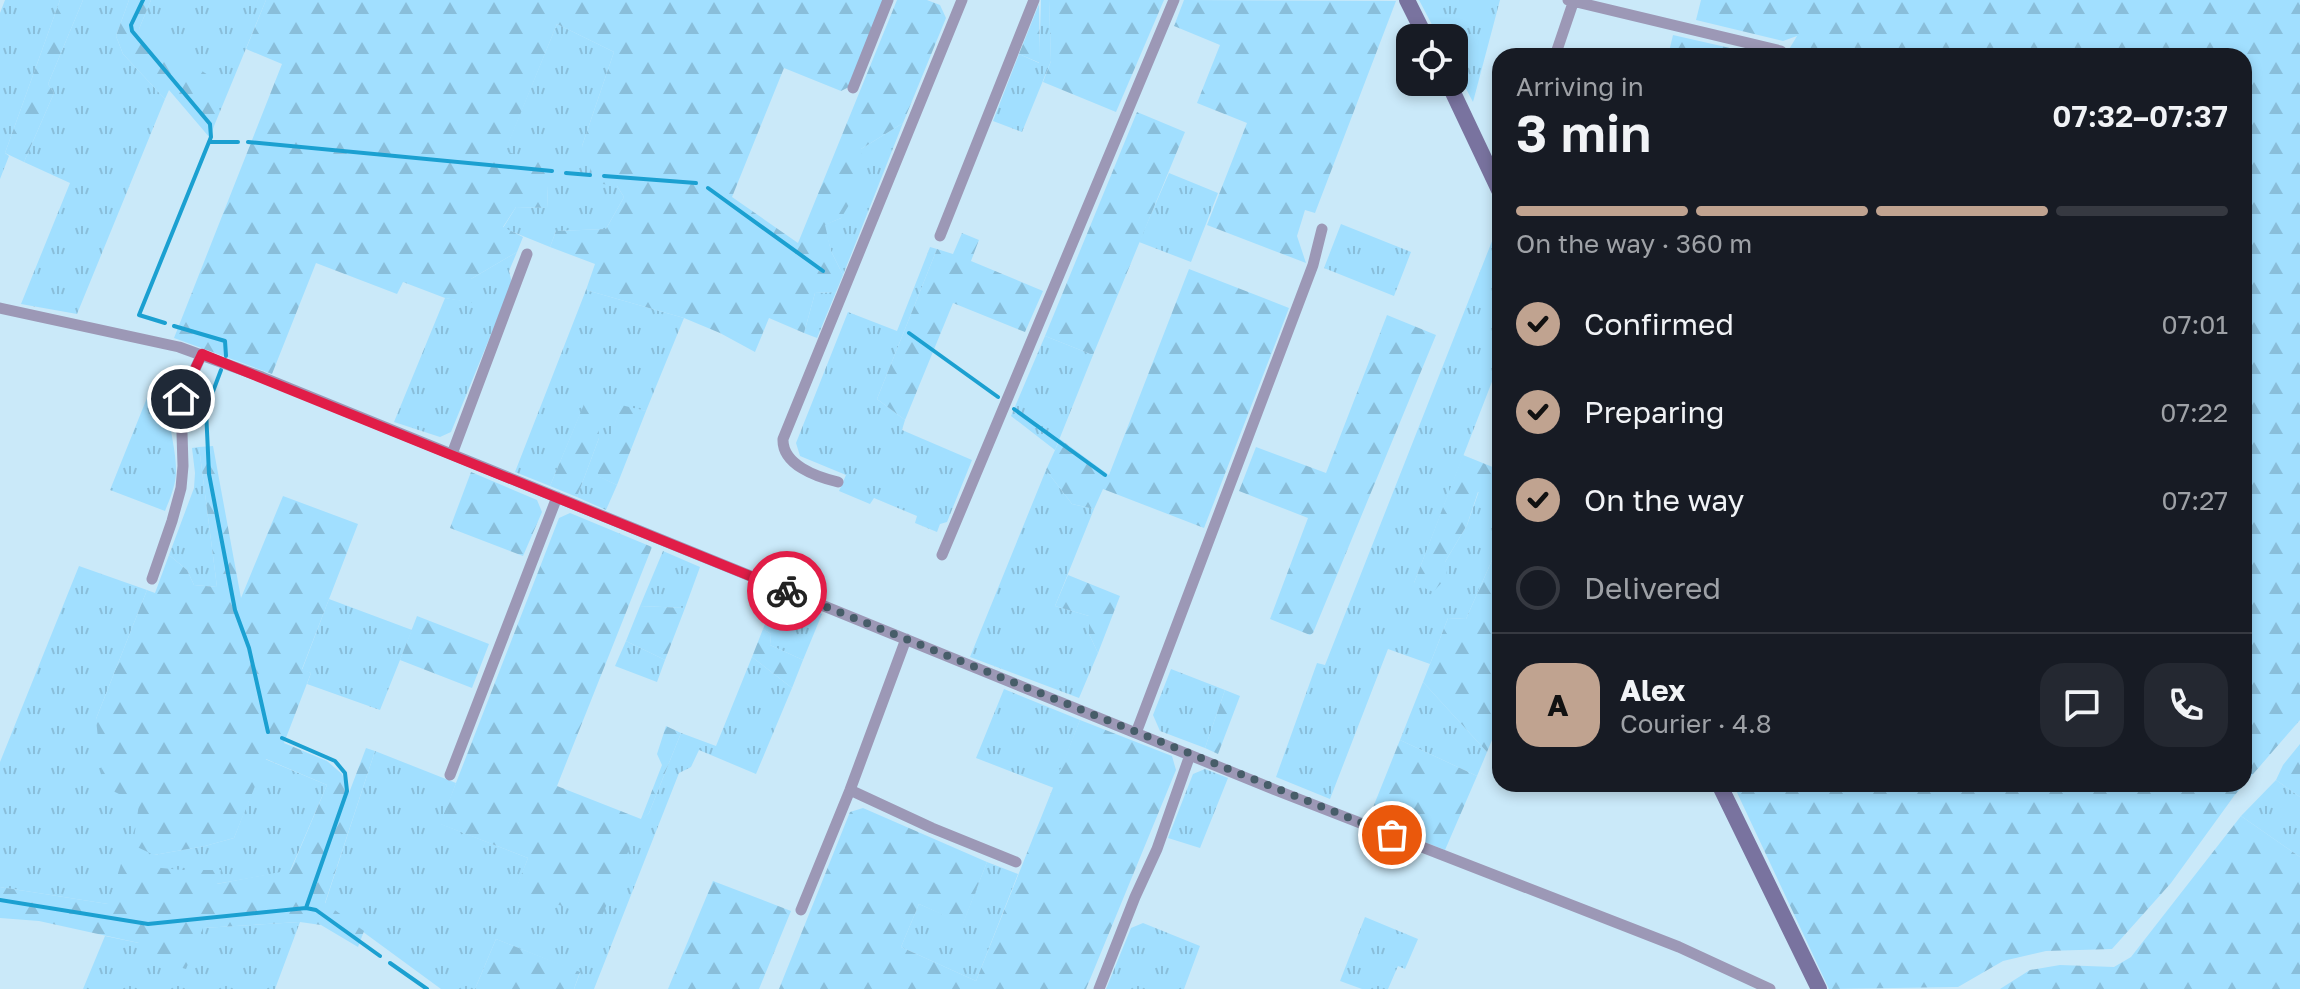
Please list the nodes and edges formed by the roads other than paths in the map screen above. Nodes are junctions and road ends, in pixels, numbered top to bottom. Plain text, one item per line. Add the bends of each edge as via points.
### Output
1 (888, 0) edge
2 (1034, 0) edge
3 (1174, 0) edge
4 (1407, 0) edge
5 (1572, 0) edge
6 (960, 1) edge
7 (1419, 24) edge
8 (1557, 48) edge
9 (1769, 48) edge
10 (853, 88) dead end
11 (1455, 96) edge
12 (1492, 175) edge
13 (1322, 229) dead end
14 (940, 236) dead end
15 (527, 254) dead end
16 (0, 308) edge
17 (202, 354) junction
18 (452, 454) junction
19 (838, 482) dead end
20 (557, 497) junction
21 (942, 555) dead end
22 (152, 579) dead end
23 (906, 639) junction
24 (1136, 733) junction
25 (1190, 755) junction
26 (450, 775) dead end
27 (850, 790) junction
28 (1723, 792) edge
29 (1016, 862) dead end
30 (801, 910) dead end
31 (1099, 989) edge
32 (1770, 989) edge
33 (1819, 989) edge

1 - 10 street
2 - 14 street
3 - 21 street
4 - 7 street
5 - 8 street
5 - 9 street
6 - 19 street via 783,439 790,459
11 - 12 street
13 - 24 street via 1308,279
15 - 18 street
16 - 17 street
17 - 18 street
17 - 22 street via 181,399 181,488
18 - 20 street
20 - 23 street
20 - 26 street
23 - 24 street
23 - 27 street
24 - 25 street
25 - 31 street
25 - 32 street via 1679,947
27 - 29 street
27 - 30 street
28 - 33 street

